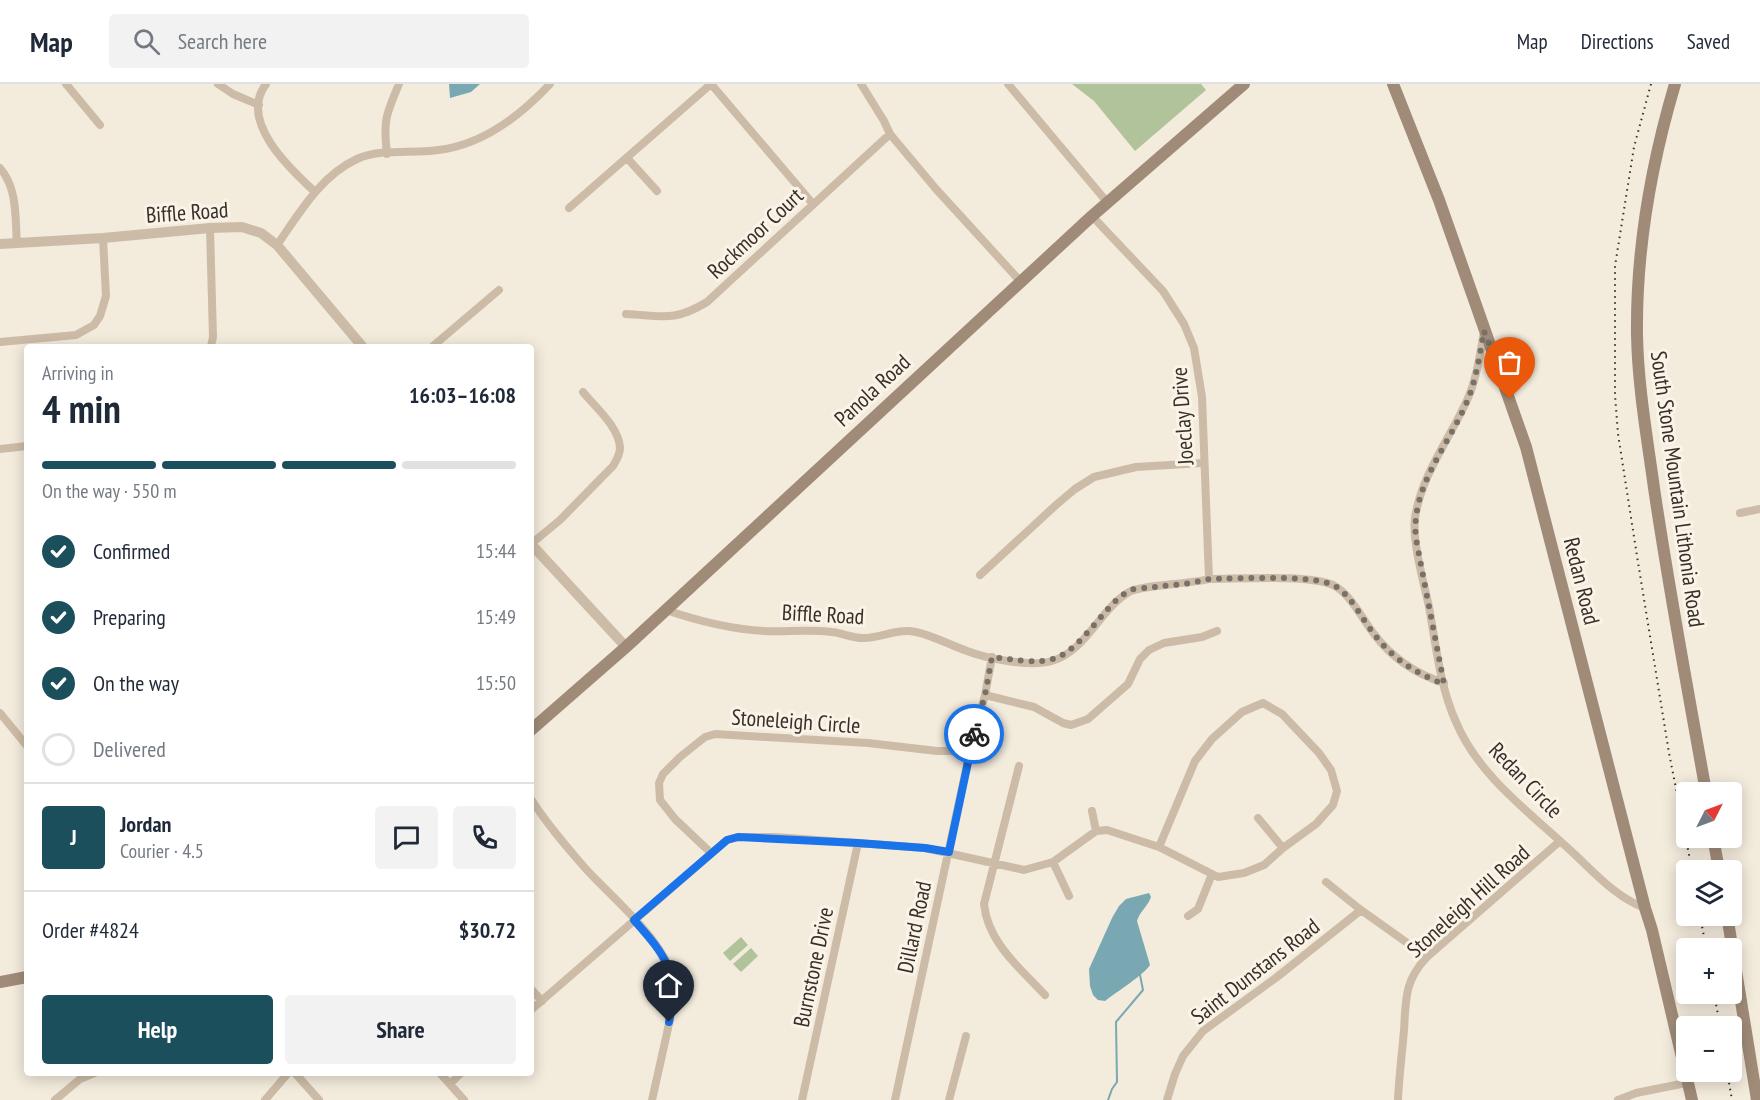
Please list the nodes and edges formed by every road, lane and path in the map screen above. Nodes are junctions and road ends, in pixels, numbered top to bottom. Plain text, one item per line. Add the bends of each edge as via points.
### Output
1 (66, 84) edge
2 (218, 84) edge
3 (266, 84) edge
4 (399, 84) edge
5 (550, 84) edge
6 (711, 84) edge
7 (861, 84) edge
8 (1008, 84) edge
9 (1244, 84) edge
10 (1393, 84) edge
11 (1675, 84) edge
12 (258, 105) junction
13 (100, 125) dead end
14 (890, 134) junction
15 (387, 154) junction
16 (627, 158) junction
17 (0, 168) edge
18 (657, 190) dead end
19 (315, 192) junction
20 (1107, 202) junction
21 (813, 204) junction
22 (569, 208) dead end
23 (1092, 216) junction
24 (210, 228) junction
25 (103, 238) junction
26 (0, 244) edge
27 (17, 244) junction
28 (277, 245) junction
29 (1020, 282) junction
30 (499, 290) dead end
31 (626, 314) dead end
32 (1484, 331) junction
33 (0, 342) edge
34 (211, 344) edge
35 (360, 344) edge
36 (435, 344) edge
37 (584, 392) dead end
38 (24, 446) edge
39 (0, 449) edge
40 (1203, 463) junction
41 (1760, 508) edge
42 (1740, 513) dead end
43 (534, 542) edge
44 (534, 547) edge
45 (980, 575) dead end
46 (1209, 579) junction
47 (666, 610) junction
48 (1217, 631) dead end
49 (626, 647) junction
50 (992, 657) junction
51 (1444, 684) junction
52 (985, 695) junction
53 (0, 713) edge
54 (534, 727) edge
55 (24, 742) edge
56 (970, 751) junction
57 (1019, 766) dead end
58 (1704, 782) edge
59 (534, 804) edge
60 (1092, 811) dead end
61 (1258, 818) dead end
62 (1096, 831) junction
63 (1560, 841) junction
64 (858, 843) junction
65 (1159, 847) junction
66 (1283, 848) junction
67 (949, 852) junction
68 (711, 853) junction
69 (995, 862) junction
70 (1053, 862) junction
71 (1212, 874) junction
72 (1326, 882) dead end
73 (1070, 896) dead end
74 (1645, 908) junction
75 (1361, 910) junction
76 (1188, 916) dead end
77 (634, 920) junction
78 (1728, 926) edge
79 (1427, 957) junction
80 (24, 978) edge
81 (0, 982) edge
82 (534, 992) edge
83 (1045, 995) dead end
84 (542, 1001) junction
85 (534, 1008) edge
86 (966, 1036) dead end
87 (88, 1076) edge
88 (286, 1076) edge
89 (298, 1076) edge
90 (443, 1076) edge
91 (458, 1076) edge
92 (1686, 1083) junction
93 (450, 1084) junction
94 (55, 1100) edge
95 (265, 1100) edge
96 (319, 1100) edge
97 (464, 1100) edge
98 (652, 1100) edge
99 (802, 1100) edge
100 (895, 1100) edge
101 (949, 1100) edge
102 (1167, 1100) edge
103 (1398, 1100) edge
104 (1618, 1100) edge
105 (1692, 1100) edge
106 (1757, 1100) edge

1 - 13 street
2 - 12 street
3 - 12 street
4 - 15 street via 384,127
5 - 15 street via 486,136 440,150
6 - 16 street
6 - 21 street
7 - 14 street
8 - 20 street
9 - 20 main road, Panola Road
10 - 32 main road, Redan Road via 1439,200
11 - 58 main road, South Stone Mountain Lithonia Road via 1661,136 1643,237 1638,364 1669,591
12 - 19 street via 261,126 271,145
14 - 21 street, Rockmoor Court
14 - 29 street
15 - 19 street via 356,160 334,173
16 - 18 street
16 - 22 street
17 - 27 street via 15,200
19 - 28 street
20 - 23 main road, Panola Road
21 - 31 street, Rockmoor Court via 707,302 674,317
23 - 29 main road, Panola Road
23 - 40 street, Joeclay Drive via 1163,291 1184,324 1199,370
24 - 25 street, Biffle Road
24 - 28 street, Biffle Road via 242,227 261,233
24 - 34 street
25 - 27 street, Biffle Road
25 - 33 street via 106,296 94,325 76,335
26 - 27 street, Biffle Road
28 - 35 street, Biffle Road
29 - 47 main road, Panola Road
30 - 36 street
32 - 51 street, Redan Circle via 1470,394 1425,483 1415,520
32 - 74 main road, Redan Road via 1526,447
37 - 43 street via 616,433 618,457 560,520
38 - 39 street
40 - 45 street via 1136,467 1094,477 1069,494
40 - 46 street, Joeclay Drive
41 - 42 street
44 - 49 street
46 - 50 street, Biffle Road via 1131,590 1114,602 1083,639 1052,661 1035,663
46 - 51 street, Biffle Road via 1304,579 1335,586 1391,652 1424,677
47 - 49 main road, Panola Road
47 - 50 street, Biffle Road via 715,624 763,631 832,632 859,638 894,631 915,632
48 - 52 street via 1149,650 1128,684 1088,719 1071,725 1034,707
49 - 54 main road, Panola Road
50 - 52 street, Dillard Road
51 - 63 street, Redan Circle via 1456,723 1482,765
52 - 56 street, Dillard Road
53 - 55 street
56 - 67 street, Dillard Road
56 - 68 street, Stoneleigh Circle via 715,734 705,737 680,757 659,783 660,800
57 - 69 street
59 - 77 street
60 - 62 street
61 - 66 street
62 - 65 street via 1107,830
62 - 70 street
63 - 74 street, Redan Circle via 1620,896
63 - 79 street, Stoneleigh Hill Road
64 - 67 street
64 - 68 street via 738,837 727,840
64 - 99 street, Burnstone Drive
65 - 66 street via 1195,761 1242,712 1263,703 1298,729 1332,770 1337,791 1333,805 1316,824
65 - 71 street
66 - 71 street via 1264,865 1244,873 1218,877
67 - 69 street
67 - 100 street, Dillard Road
68 - 77 street
69 - 70 street via 1024,870
69 - 83 street via 984,904 992,934
70 - 73 street
71 - 76 street via 1198,909
72 - 75 street
74 - 92 main road, Redan Road
75 - 79 street
75 - 102 street, Saint Dunstans Road via 1203,1031 1183,1056
77 - 84 street
77 - 98 street via 660,950 674,985
78 - 106 main road
79 - 103 street, Stoneleigh Hill Road via 1413,977 1406,997
80 - 81 main road
82 - 84 street
84 - 85 street
86 - 101 street
87 - 94 street
88 - 95 street
89 - 96 street
90 - 93 street
91 - 93 street
92 - 104 street
92 - 105 main road, Redan Road
93 - 97 street

